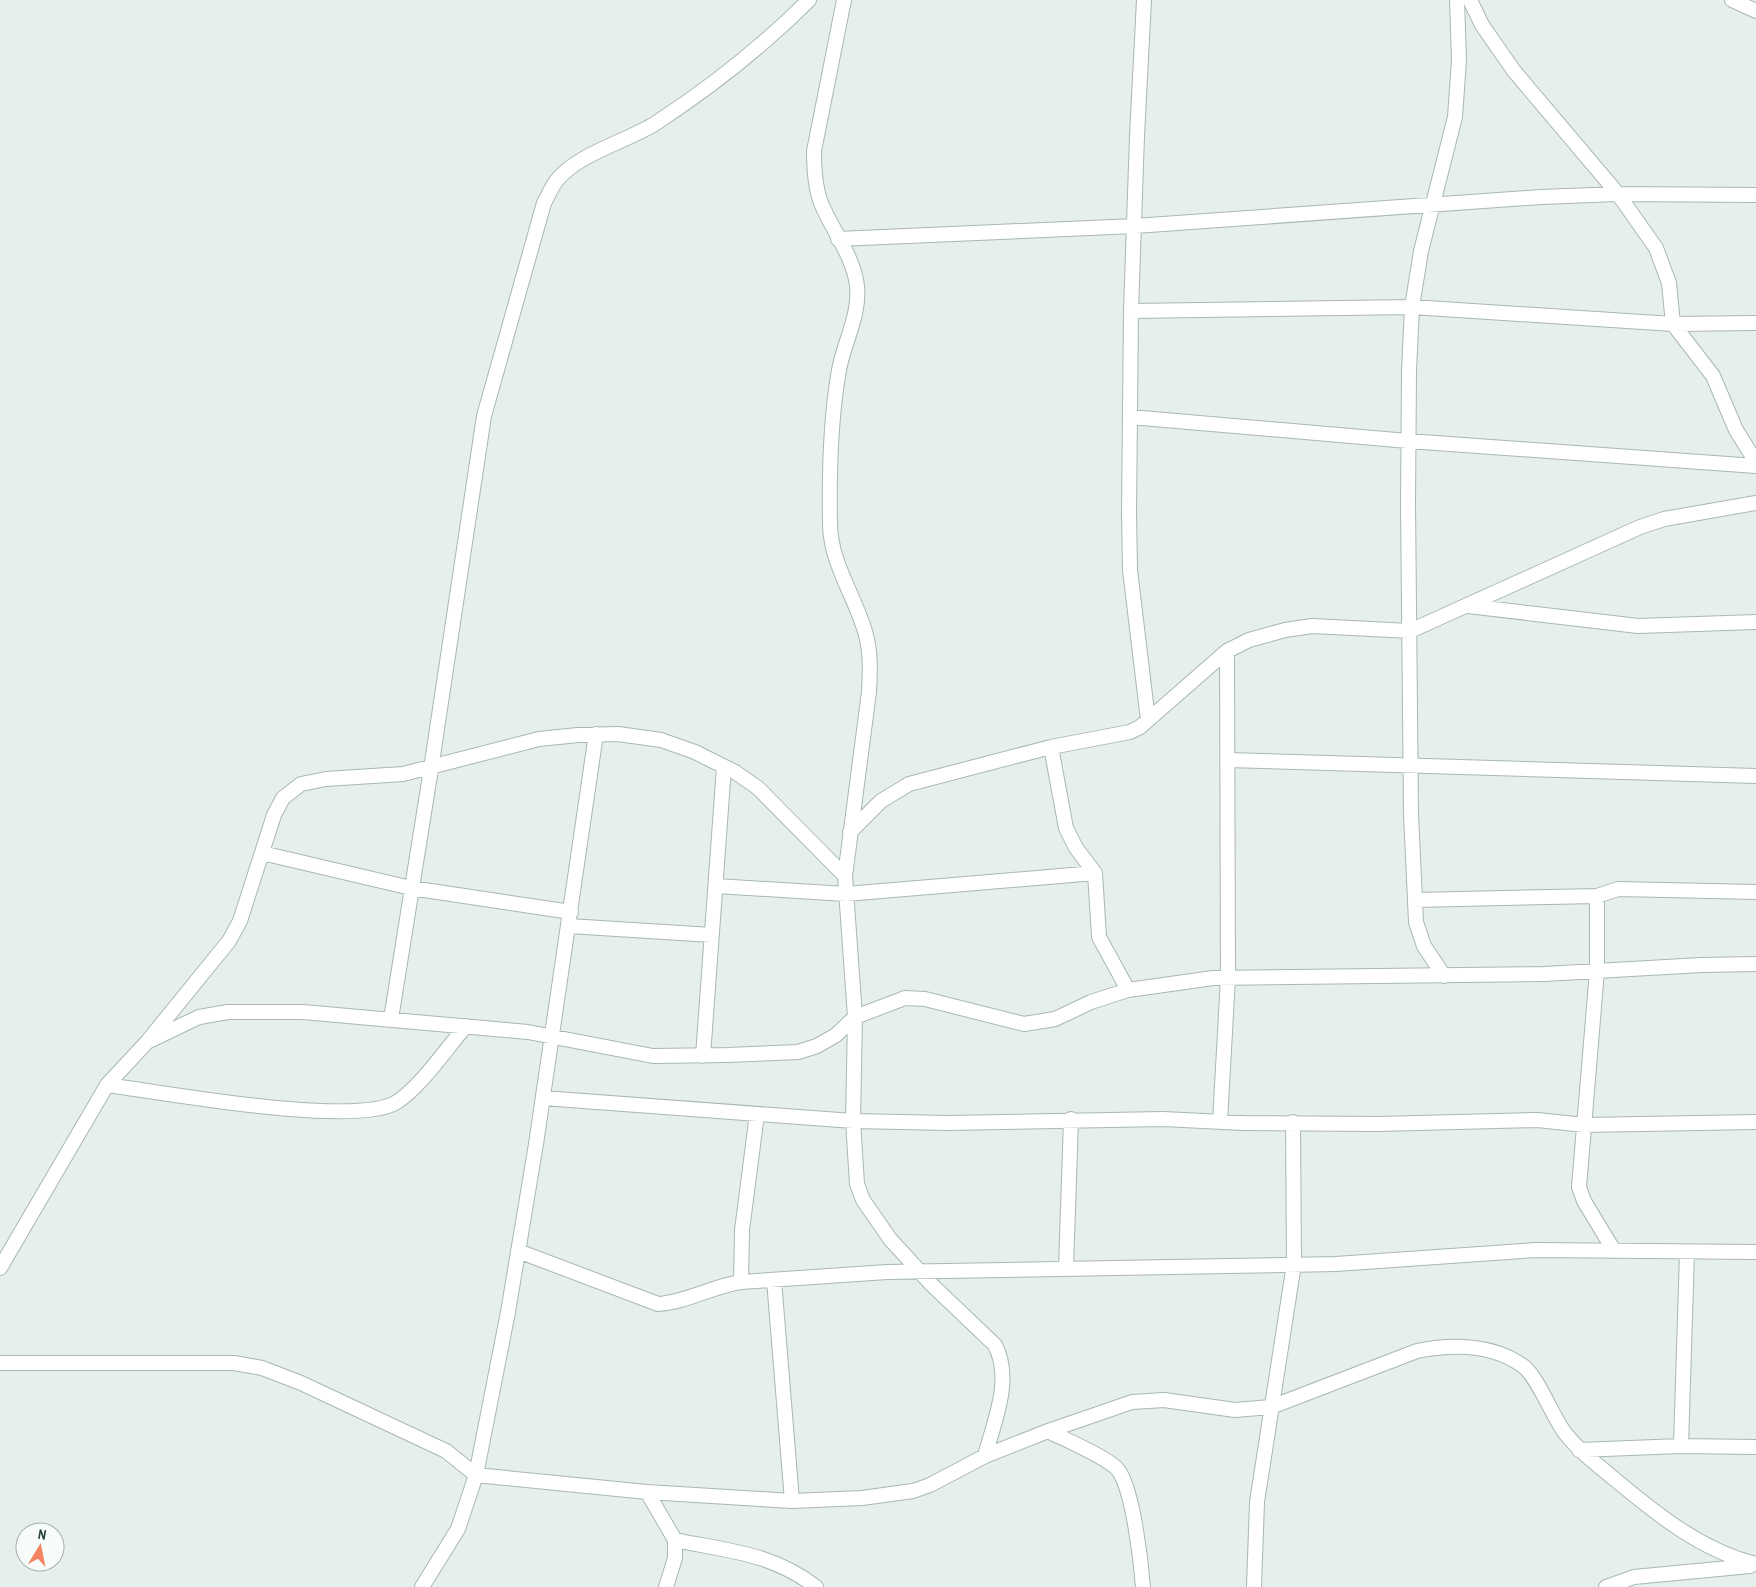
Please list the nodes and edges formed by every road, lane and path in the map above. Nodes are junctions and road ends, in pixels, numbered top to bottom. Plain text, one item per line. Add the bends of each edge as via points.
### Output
1 (810, 0) edge
2 (844, 0) edge
3 (1144, 0) edge
4 (1457, 0) edge
5 (1470, 0) edge
6 (1732, 0) edge
7 (1756, 11) edge
8 (1618, 194) junction
9 (1756, 195) edge
10 (1432, 205) junction
11 (1134, 226) junction
12 (838, 238) junction
13 (1412, 307) junction
14 (1131, 311) junction
15 (1756, 323) edge
16 (1673, 324) junction
17 (1130, 417) junction
18 (1408, 442) junction
19 (1756, 464) edge
20 (1756, 503) edge
21 (1466, 606) junction
22 (1756, 622) edge
23 (1410, 631) junction
24 (1227, 651) junction
25 (1148, 720) junction
26 (596, 734) junction
27 (1051, 747) junction
28 (1227, 760) junction
29 (1411, 764) junction
30 (724, 767) junction
31 (431, 769) junction
32 (1756, 776) edge
33 (850, 832) junction
34 (262, 853) junction
35 (1095, 873) junction
36 (845, 876) junction
37 (716, 886) junction
38 (411, 888) junction
39 (1756, 892) edge
40 (846, 894) junction
41 (1598, 896) junction
42 (1415, 900) junction
43 (571, 912) junction
44 (569, 926) junction
45 (712, 935) junction
46 (1756, 964) edge
47 (1598, 971) junction
48 (1444, 976) junction
49 (1228, 978) junction
50 (1128, 990) junction
51 (855, 1017) junction
52 (391, 1019) junction
53 (466, 1026) junction
54 (553, 1038) junction
55 (148, 1042) junction
56 (704, 1056) junction
57 (107, 1084) junction
58 (543, 1098) junction
59 (757, 1114) junction
60 (1072, 1119) junction
61 (853, 1121) junction
62 (1220, 1122) junction
63 (1293, 1122) junction
64 (1756, 1122) edge
65 (1584, 1125) junction
66 (1613, 1249) junction
67 (518, 1251) junction
68 (1687, 1252) junction
69 (1756, 1252) edge
70 (1294, 1264) junction
71 (0, 1268) edge
72 (1066, 1268) junction
73 (922, 1273) junction
74 (774, 1280) junction
75 (741, 1282) junction
76 (0, 1363) edge
77 (1271, 1407) junction
78 (1048, 1431) junction
79 (1681, 1446) junction
80 (1756, 1447) edge
81 (1579, 1450) junction
82 (984, 1456) junction
83 (476, 1474) junction
84 (647, 1492) junction
85 (792, 1501) junction
86 (675, 1540) junction
87 (1756, 1565) edge
88 (422, 1587) edge
89 (666, 1587) edge
90 (816, 1587) edge
91 (1143, 1587) edge
92 (1254, 1587) edge
93 (1606, 1587) edge

1 - 31 street via 750,56 708,87 654,124 572,166 557,180 544,203 484,416
2 - 12 street via 814,151 820,201
3 - 11 street
4 - 10 street via 1458,96 1451,137
5 - 8 street via 1482,25 1514,71
6 - 7 street
8 - 9 street
8 - 10 street via 1541,196
8 - 16 street via 1656,248 1669,284
10 - 11 street
10 - 13 street
11 - 12 street
11 - 14 street
12 - 33 street via 854,270 857,287 856,309 840,368 833,419 830,528 840,571 866,635 870,665
13 - 14 street
13 - 16 street
13 - 18 street
14 - 17 street
15 - 16 street
16 - 19 street via 1712,376 1736,430
17 - 18 street
17 - 25 street via 1130,570
18 - 19 street
18 - 23 street
20 - 21 street via 1664,519 1640,527
21 - 22 street via 1638,626
21 - 23 street
23 - 24 street via 1312,626 1249,640
23 - 29 street
24 - 25 street
24 - 28 street
25 - 27 street via 1120,735
26 - 30 street via 662,740
26 - 31 street via 539,739
26 - 43 street
27 - 33 street via 909,784 881,801
27 - 35 street via 1066,828
28 - 29 street
28 - 49 street
29 - 32 street
29 - 42 street
30 - 36 street via 758,788
30 - 37 street
31 - 34 street via 301,784 278,806
31 - 38 street
33 - 36 street
34 - 38 street
34 - 55 street via 240,921 229,941
35 - 40 street
35 - 50 street via 1099,937
36 - 40 street
37 - 40 street
37 - 45 street
38 - 43 street
38 - 52 street
39 - 41 street via 1618,889
40 - 51 street
41 - 42 street
41 - 47 street
42 - 48 street via 1418,934
43 - 44 street
44 - 45 street
44 - 54 street
45 - 56 street
46 - 47 street
47 - 48 street
47 - 65 street
48 - 49 street
49 - 50 street
49 - 62 street
50 - 51 street via 1091,1002 1056,1019 1024,1024 924,999 905,998
51 - 56 street via 836,1035 798,1052
51 - 61 street
52 - 53 street
52 - 55 street via 303,1012 228,1012 199,1018
53 - 54 street via 528,1032
53 - 57 street via 410,1091 396,1103 372,1110 273,1108
54 - 56 street via 653,1056
54 - 58 street
55 - 57 street
57 - 71 street
58 - 59 street
58 - 67 street
59 - 61 street
59 - 75 street via 742,1230
60 - 61 street via 948,1123
60 - 62 street
60 - 72 street
61 - 73 street via 859,1192 890,1239
62 - 63 street
63 - 65 street via 1378,1124 1538,1120
63 - 70 street
64 - 65 street
65 - 66 street via 1580,1193
66 - 68 street
66 - 70 street via 1536,1250 1447,1258
67 - 75 street via 658,1304 673,1303 720,1285
67 - 83 street
68 - 69 street
68 - 79 street
70 - 72 street
70 - 77 street
72 - 73 street
73 - 74 street via 887,1272
73 - 82 street via 986,1335 1000,1354 1003,1385
74 - 75 street
74 - 85 street
76 - 83 street via 234,1363 262,1368 446,1451
77 - 78 street via 1235,1410 1164,1400 1132,1402
77 - 81 street via 1417,1351 1440,1346 1487,1350 1524,1367 1555,1420
77 - 92 street via 1257,1502
78 - 82 street
78 - 91 street via 1119,1471 1134,1519
79 - 80 street
79 - 81 street
81 - 87 street via 1654,1513 1724,1553
82 - 85 street via 913,1491 862,1498
83 - 84 street
83 - 88 street via 458,1528
84 - 85 street
84 - 86 street
86 - 89 street
86 - 90 street via 765,1558 788,1568
87 - 93 street via 1634,1577

